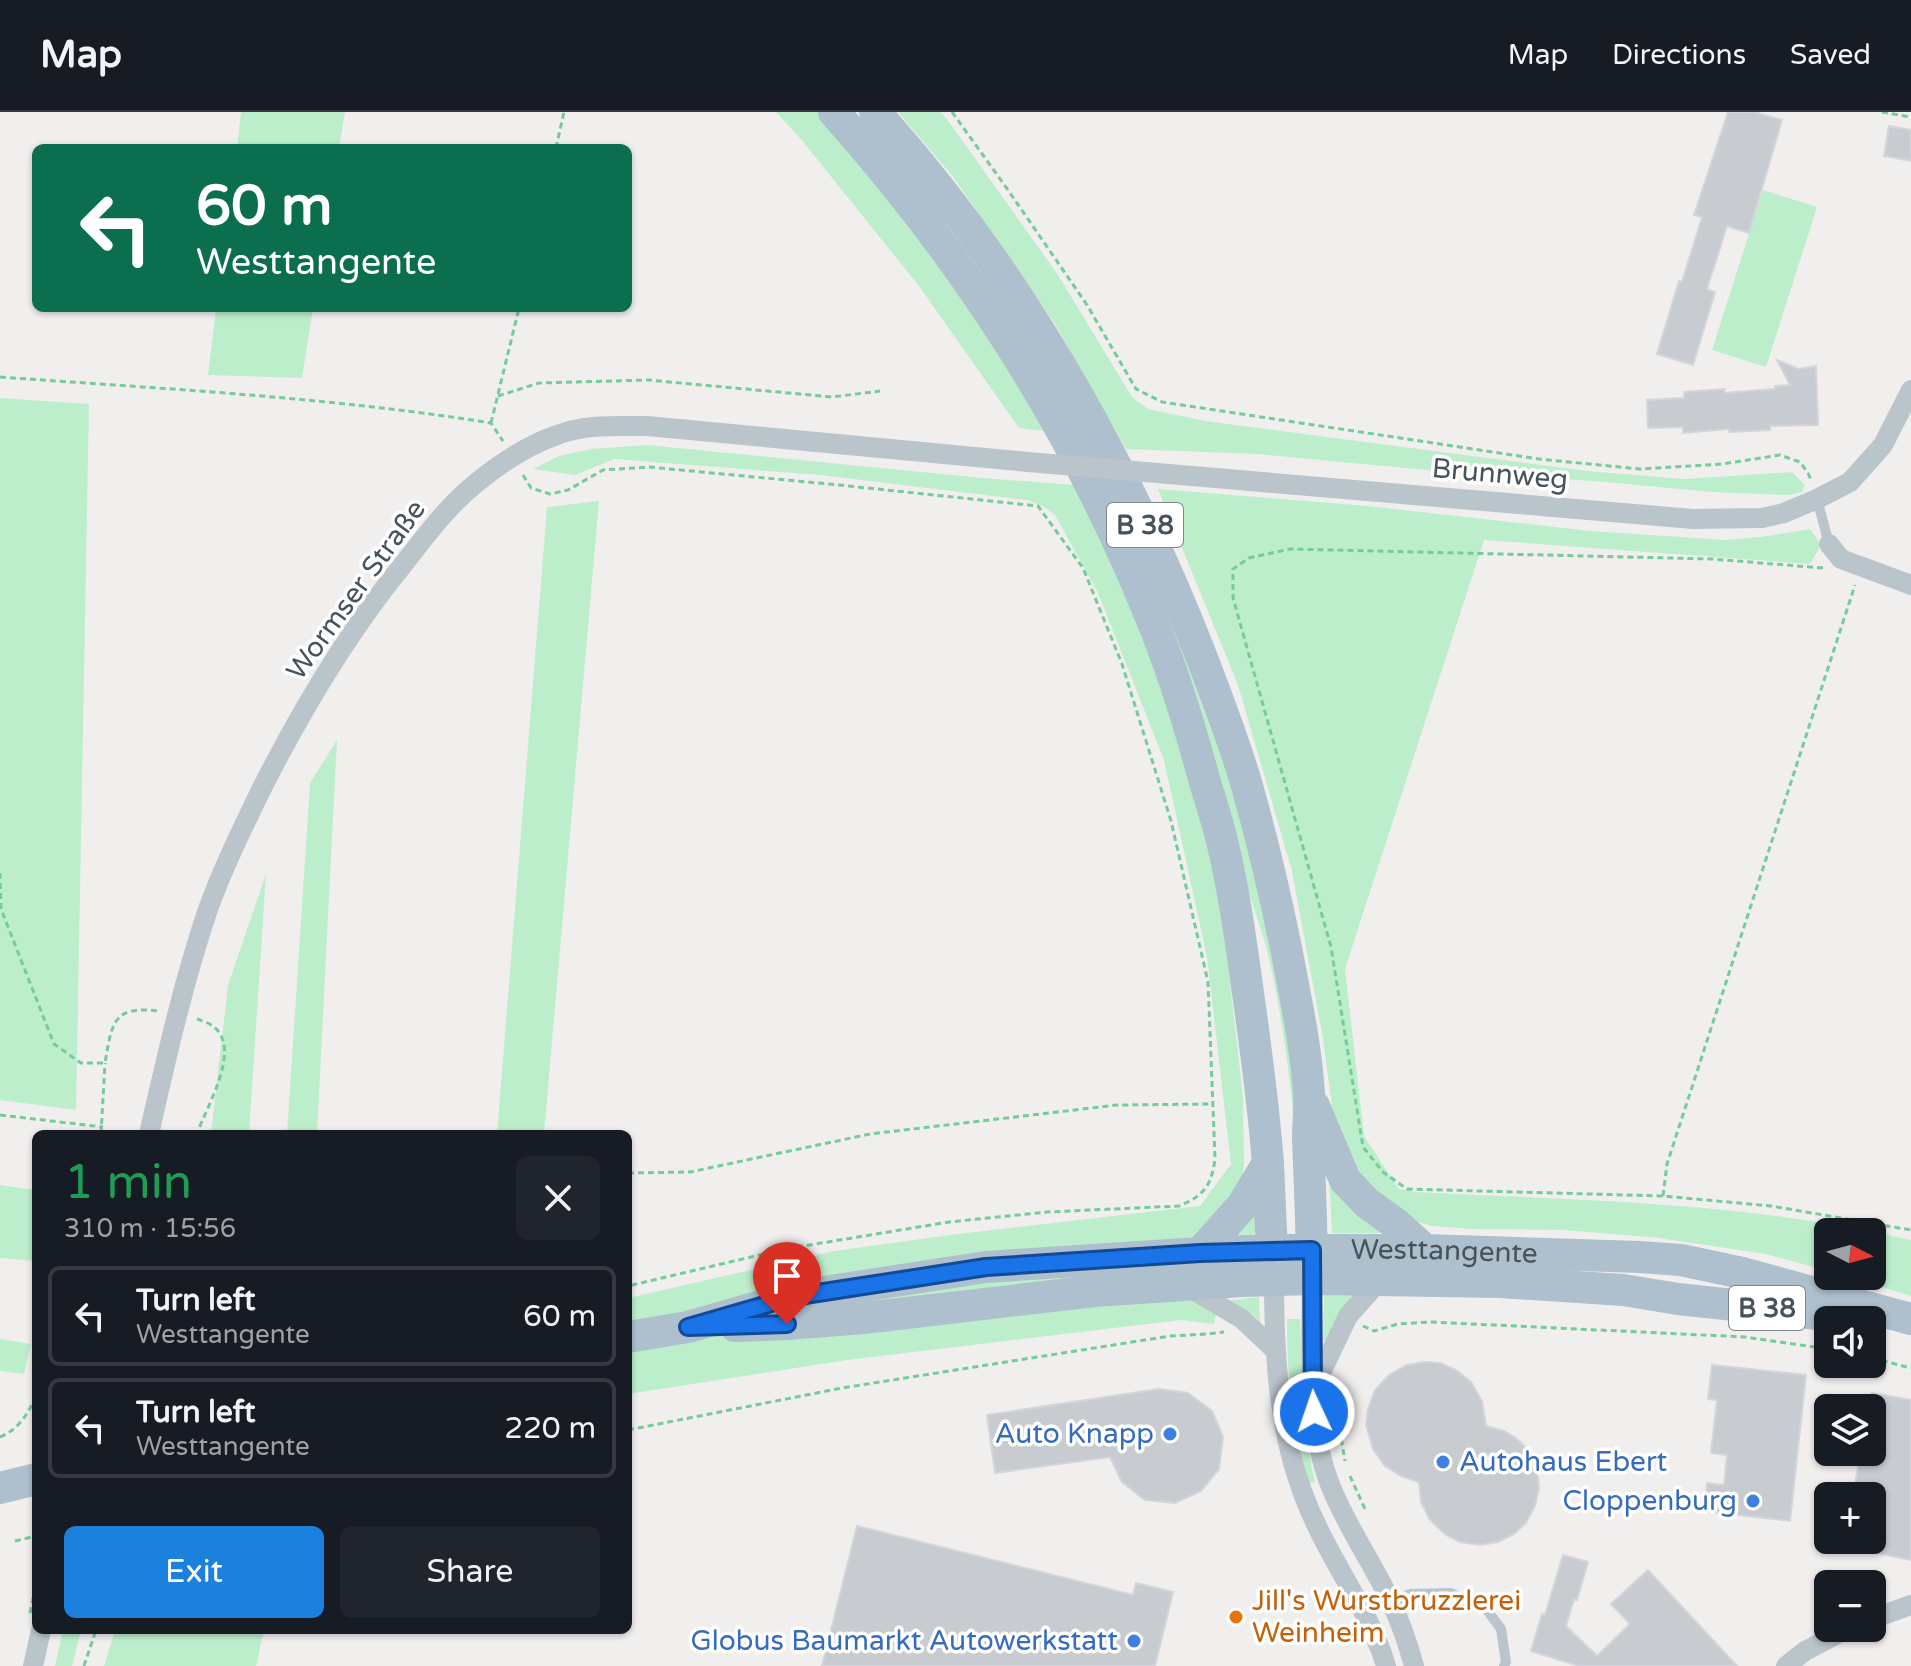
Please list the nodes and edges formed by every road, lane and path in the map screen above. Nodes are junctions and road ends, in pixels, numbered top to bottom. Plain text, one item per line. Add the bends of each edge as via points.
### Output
1 (564, 112) edge
2 (834, 112) edge
3 (875, 112) edge
4 (952, 112) edge
5 (1882, 112) edge
6 (1911, 117) edge
7 (557, 144) edge
8 (518, 312) edge
9 (0, 377) edge
10 (1911, 390) edge
11 (880, 391) dead end
12 (498, 396) junction
13 (491, 423) junction
14 (504, 442) dead end
15 (1028, 462) joint
16 (519, 468) dead end
17 (1814, 490) junction
18 (1843, 557) junction
19 (1911, 585) edge
20 (0, 873) edge
21 (177, 1014) junction
22 (105, 1063) junction
23 (1309, 1095) junction
24 (1213, 1104) junction
25 (0, 1115) edge
26 (103, 1127) junction
27 (102, 1130) edge
28 (150, 1130) edge
29 (199, 1130) edge
30 (1268, 1163) junction
31 (632, 1173) edge
32 (1663, 1196) junction
33 (1911, 1230) edge
34 (1425, 1250) junction
35 (1200, 1253) junction
36 (1272, 1265) junction
37 (1312, 1265) junction
38 (1380, 1280) junction
39 (632, 1285) edge
40 (1185, 1285) junction
41 (1348, 1316) junction
42 (1911, 1322) edge
43 (688, 1327) junction
44 (1227, 1331) dead end
45 (632, 1336) edge
46 (1814, 1347) edge
47 (1275, 1350) junction
48 (1886, 1362) edge
49 (1911, 1368) edge
50 (1337, 1382) dead end
51 (1313, 1390) junction
52 (32, 1406) edge
53 (632, 1429) edge
54 (0, 1437) edge
55 (32, 1480) edge
56 (0, 1488) edge
57 (1367, 1514) dead end
58 (32, 1537) edge
59 (15, 1541) dead end
60 (1391, 1602) junction
61 (1911, 1605) edge
62 (1886, 1614) edge
63 (40, 1634) edge
64 (95, 1634) edge
65 (1822, 1642) edge
66 (33, 1666) edge
67 (84, 1666) edge
68 (1386, 1666) edge
69 (1414, 1666) edge
70 (1504, 1666) edge
71 (1786, 1666) edge

1 - 7 path
2 - 30 main road, B 38 via 930,227 1017,356 1067,440 1150,615 1186,714 1222,841
3 - 23 main road, B 38 via 961,217 1049,349 1097,430 1182,607 1247,784 1278,906
4 - 17 path via 1087,305 1136,389 1162,402 1539,459 1640,469 1780,455 1800,462
5 - 6 path
8 - 12 path
9 - 13 path via 328,401
10 - 17 street, Brunnweg via 1883,445 1850,482
11 - 12 path via 832,397 648,380 539,383
12 - 13 path
13 - 14 path
15 - 17 street, Brunnweg, bridge via 1693,519 1784,513
15 - 21 street, Wormser Straße via 647,426 558,434 513,457 442,516 338,652 244,825 208,910
16 - 24 path via 531,488 550,494 603,470 649,467 1038,506 1083,568 1122,664 1171,821 1208,982
17 - 18 lane
18 - 19 street
18 - 32 path via 1667,1164
18 - 32 path via 1835,569 1712,559 1290,549 1249,558 1233,569 1233,598 1331,947 1363,1147 1383,1172 1407,1189
20 - 22 path via 1,909 54,1044 81,1063
21 - 22 path via 140,1008 124,1012 112,1028
21 - 28 street, Wormser Straße
21 - 29 path via 214,1026 226,1052
22 - 26 path
23 - 34 main road, B 38 via 1345,1180
23 - 37 main road, B 38
24 - 31 path via 1117,1105 870,1134 690,1172
24 - 39 path via 1213,1174 1194,1200 1179,1206 949,1222 785,1249
25 - 26 path
26 - 27 path
30 - 35 main road via 1242,1206
30 - 36 main road, B 38
32 - 33 path via 1771,1206
34 - 37 main road, Westtangente / B 38
34 - 42 main road, Westtangente / B 38 via 1681,1260
35 - 36 main road, Westtangente
35 - 43 main road, Westtangente via 986,1267 899,1279 775,1302
36 - 37 main road, Westtangente
36 - 40 main road, Westtangente
36 - 47 street
37 - 38 main road, Westtangente / B 38
37 - 51 street
38 - 41 street
38 - 42 main road, Westtangente / B 38 via 1623,1290
40 - 43 main road, Westtangente via 852,1319
40 - 47 street via 1242,1319
41 - 46 path via 1374,1331 1398,1324 1447,1323 1745,1337
41 - 51 street
43 - 45 main road, Westtangente
44 - 53 path via 842,1388
47 - 68 street via 1283,1419 1302,1493
48 - 49 path
50 - 57 path via 1334,1396 1346,1467
51 - 60 street via 1319,1448 1331,1487
52 - 54 path via 11,1433
55 - 56 main road
58 - 59 path
60 - 69 street
60 - 70 lane via 1410,1594 1451,1593 1487,1610 1501,1629
61 - 62 street
63 - 66 street
64 - 67 path
65 - 71 street

